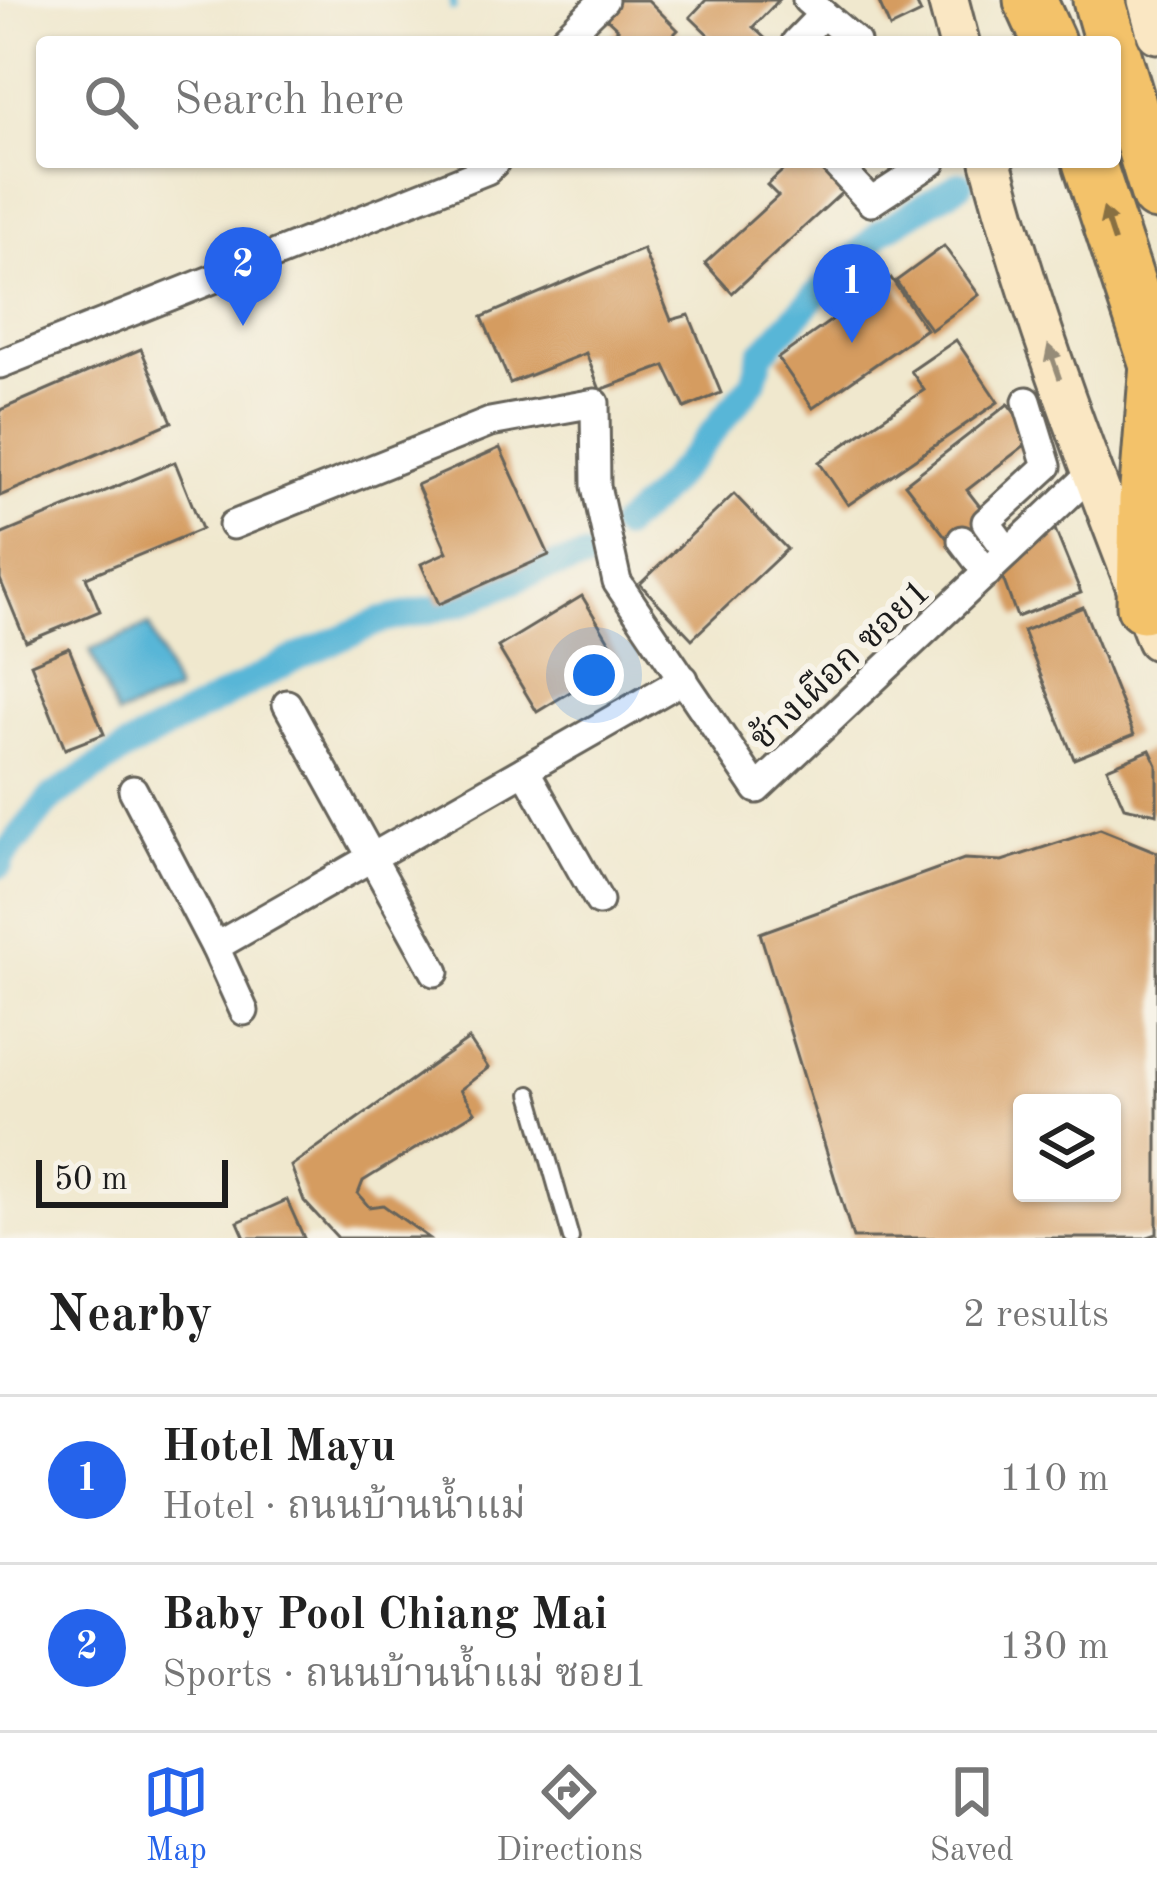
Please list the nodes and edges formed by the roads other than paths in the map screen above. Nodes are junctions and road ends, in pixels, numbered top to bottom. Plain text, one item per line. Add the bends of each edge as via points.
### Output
1 (604, 0) edge
2 (948, 0) edge
3 (1030, 0) edge
4 (1099, 0) edge
5 (1148, 0) edge
6 (815, 7) edge
7 (1157, 33) edge
8 (567, 36) edge
9 (799, 36) edge
10 (849, 36) edge
11 (957, 36) edge
12 (1045, 36) edge
13 (1109, 36) edge
14 (1121, 75) edge
15 (489, 168) edge
16 (840, 168) edge
17 (923, 168) edge
18 (972, 168) edge
19 (993, 168) edge
20 (1091, 168) edge
21 (1157, 194) edge
22 (1003, 209) junction
23 (0, 364) edge
24 (1156, 366) edge
25 (1027, 401) dead end
26 (1092, 473) junction
27 (233, 525) dead end
28 (962, 540) dead end
29 (1008, 552) junction
30 (987, 572) junction
31 (1150, 623) edge
32 (684, 679) junction
33 (287, 704) dead end
34 (525, 770) junction
35 (133, 790) dead end
36 (372, 857) junction
37 (599, 901) dead end
38 (215, 947) junction
39 (435, 972) dead end
40 (244, 1011) dead end
41 (530, 1094) dead end
42 (571, 1238) edge

1 - 8 street
2 - 11 main road
3 - 12 highway
4 - 13 highway
5 - 7 main road
6 - 9 street
6 - 10 street
14 - 21 highway
15 - 23 street
16 - 17 street via 871,202
18 - 22 street
19 - 22 main road
24 -> 20 highway
26 -> 22 main road
24 - 31 highway via 1145,500
25 - 29 street via 1046,466 986,523
26 - 29 street, ช้างเผือก ซอย1
26 - 31 main road
27 - 32 street via 490,422 595,404 596,486 617,582
28 - 30 street
29 - 30 street, ช้างเผือก ซอย1
30 - 32 street, ช้างเผือก ซอย1 via 757,789
32 - 34 street
33 - 36 street
34 - 36 street
34 - 37 street
35 - 38 street
36 - 38 street
36 - 39 street
38 - 40 street
41 - 42 lane

